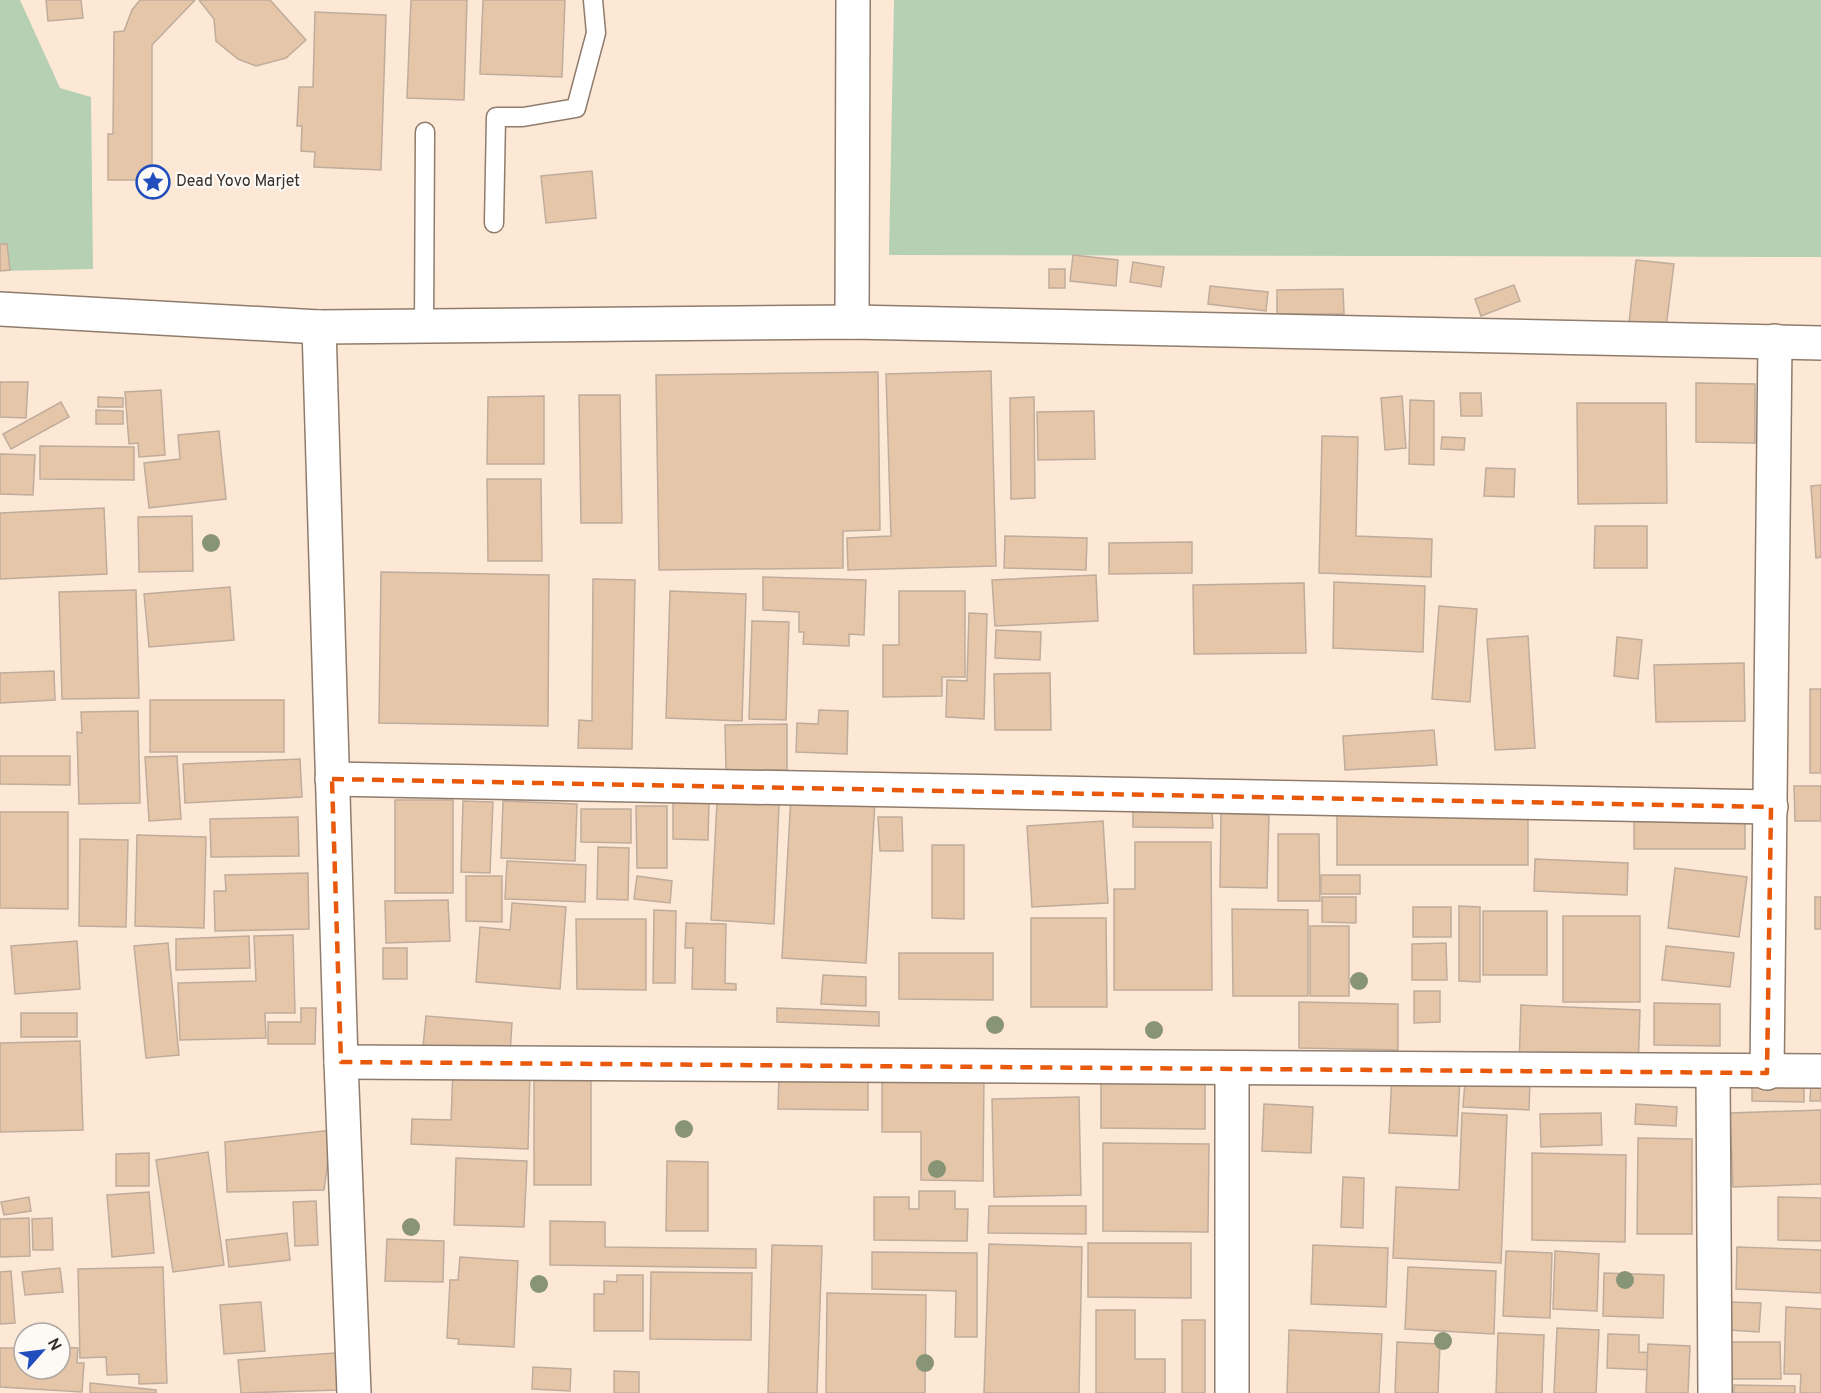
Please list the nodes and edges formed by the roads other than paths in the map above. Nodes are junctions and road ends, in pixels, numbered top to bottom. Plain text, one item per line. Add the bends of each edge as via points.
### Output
1 (593, 0) edge
2 (853, 0) edge
3 (425, 132) dead end
4 (494, 223) dead end
5 (0, 309) edge
6 (852, 322) junction
7 (424, 326) junction
8 (319, 327) junction
9 (1776, 341) junction
10 (1821, 343) edge
11 (332, 779) junction
12 (1771, 807) junction
13 (341, 1062) junction
14 (1232, 1068) junction
15 (1821, 1071) edge
16 (1713, 1072) junction
17 (1767, 1073) junction
18 (354, 1393) edge
19 (1232, 1393) edge
20 (1714, 1393) edge

1 - 4 lane via 596,33 576,108 523,117 496,117
2 - 6 street
3 - 7 lane
5 - 8 street
6 - 7 street
6 - 9 street
7 - 8 street
8 - 11 street
9 - 10 street
9 - 12 street
11 - 12 street
11 - 13 street
12 - 17 street
13 - 14 street
13 - 18 street
14 - 16 street
14 - 19 street
15 - 17 street
16 - 17 street
16 - 20 street

